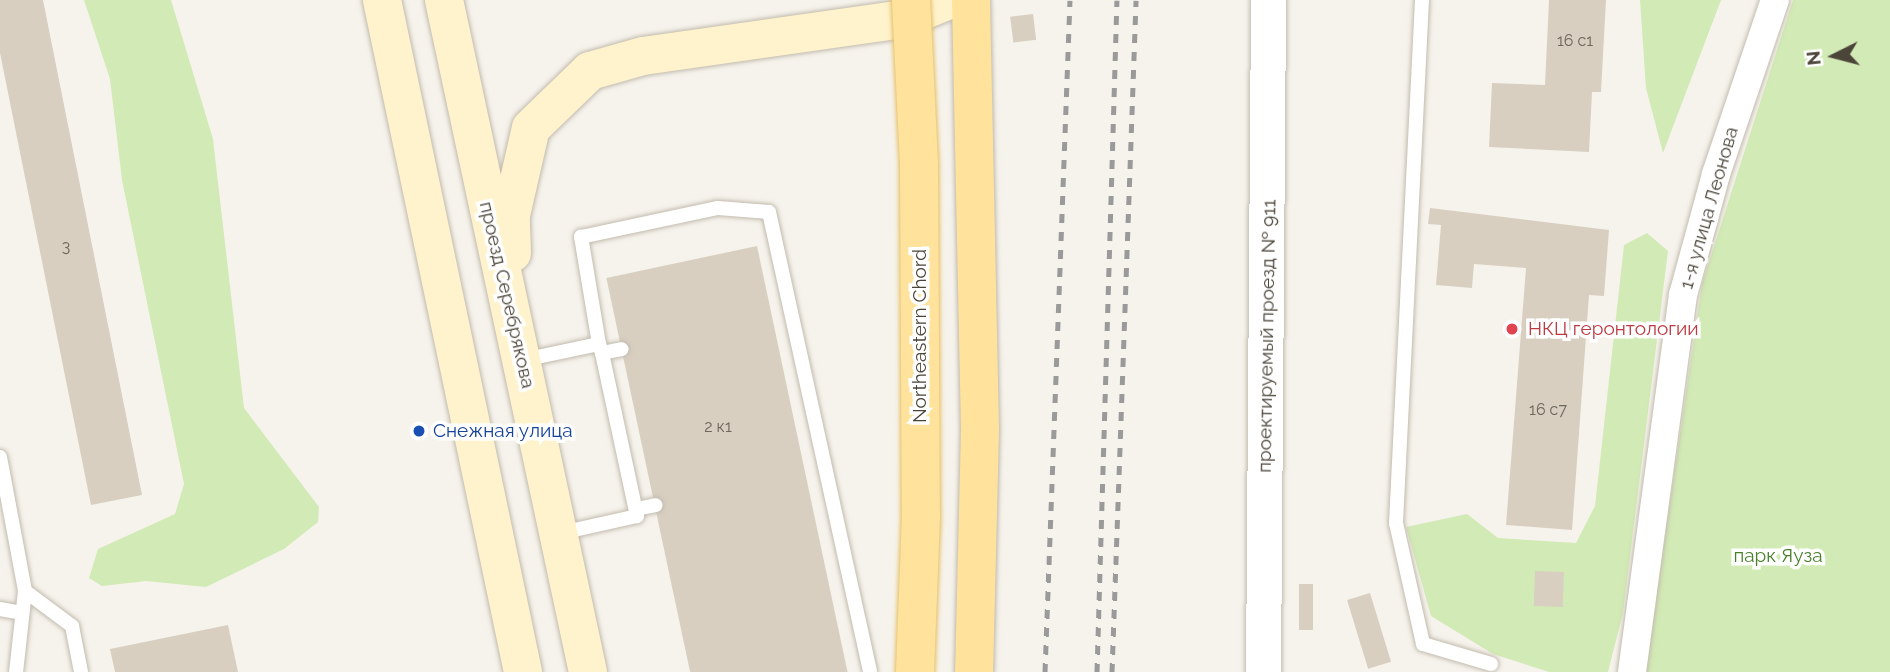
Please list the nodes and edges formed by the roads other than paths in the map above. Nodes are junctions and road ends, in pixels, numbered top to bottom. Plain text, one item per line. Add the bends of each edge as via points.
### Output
1 (382, 0) edge
2 (444, 0) edge
3 (911, 0) edge
4 (949, 0) edge
5 (971, 0) edge
6 (1268, 0) edge
7 (1422, 0) edge
8 (1775, 0) edge
9 (519, 348) junction
10 (600, 349) junction
11 (622, 349) dead end
12 (0, 457) edge
13 (3, 482) edge
14 (656, 505) dead end
15 (636, 509) junction
16 (560, 534) junction
17 (25, 591) junction
18 (0, 609) edge
19 (22, 613) junction
20 (1491, 664) dead end
21 (521, 668) edge
22 (16, 672) edge
23 (81, 672) edge
24 (588, 672) edge
25 (870, 672) edge
26 (915, 672) edge
27 (974, 672) edge
28 (1263, 672) edge
29 (1632, 672) edge

1 - 21 main road
2 - 9 main road, проезд Серебрякова
3 - 26 main road, Northeastern Chord, bridge via 919,177 921,516
4 - 9 main road via 903,19 643,56 581,78 542,114 523,152 510,215
5 - 27 main road via 980,430
6 - 28 street, проектируемый проезд № 911
7 - 20 lane via 1396,523 1423,644
8 - 29 street, 1-я улица Леонова via 1716,173 1683,295
9 - 10 lane
9 - 16 main road, проезд Серебрякова
10 - 11 lane
10 - 15 lane
10 - 25 lane via 581,237 718,208 769,212
12 - 13 lane
13 - 17 lane
14 - 15 lane
15 - 16 lane via 637,516
16 - 24 main road, проезд Серебрякова
17 - 19 lane
17 - 23 lane via 72,626
18 - 19 lane
19 - 22 lane

